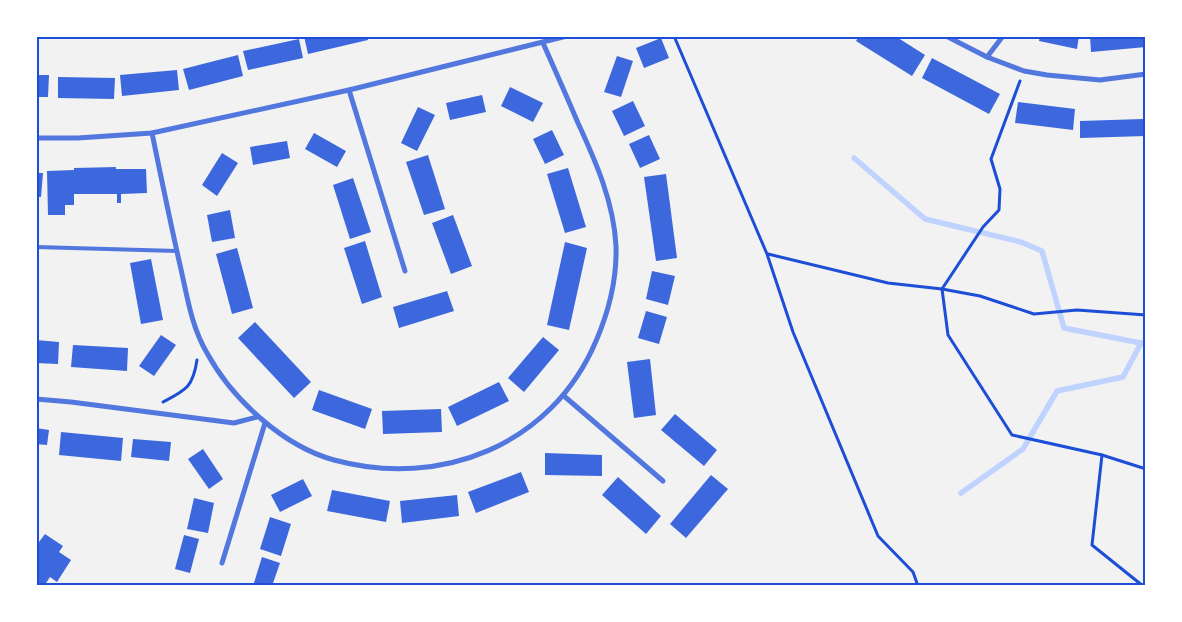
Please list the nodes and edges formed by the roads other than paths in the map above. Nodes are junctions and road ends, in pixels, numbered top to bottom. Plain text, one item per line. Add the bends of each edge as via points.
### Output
1 (567, 36) edge
2 (946, 36) edge
3 (1003, 36) edge
4 (543, 43) junction
5 (987, 57) junction
6 (1146, 74) edge
7 (350, 90) junction
8 (152, 133) junction
9 (36, 138) edge
10 (36, 247) edge
11 (177, 251) junction
12 (405, 271) dead end
13 (564, 396) junction
14 (36, 399) edge
15 (258, 416) junction
16 (265, 423) junction
17 (664, 481) dead end
18 (222, 563) dead end

1 - 4 street
2 - 5 street
3 - 5 street
4 - 7 street
4 - 13 street via 595,160 610,205 616,245 614,284 604,321 587,361
5 - 6 street via 1024,71 1046,75 1100,80
7 - 8 street
7 - 12 street
8 - 9 street
8 - 11 street
10 - 11 lane
11 - 15 street via 193,321 207,354 232,389
13 - 16 street via 549,412 501,445 470,458 403,470 332,459 295,443
13 - 17 street
14 - 15 street via 234,423
15 - 16 street
16 - 18 street

